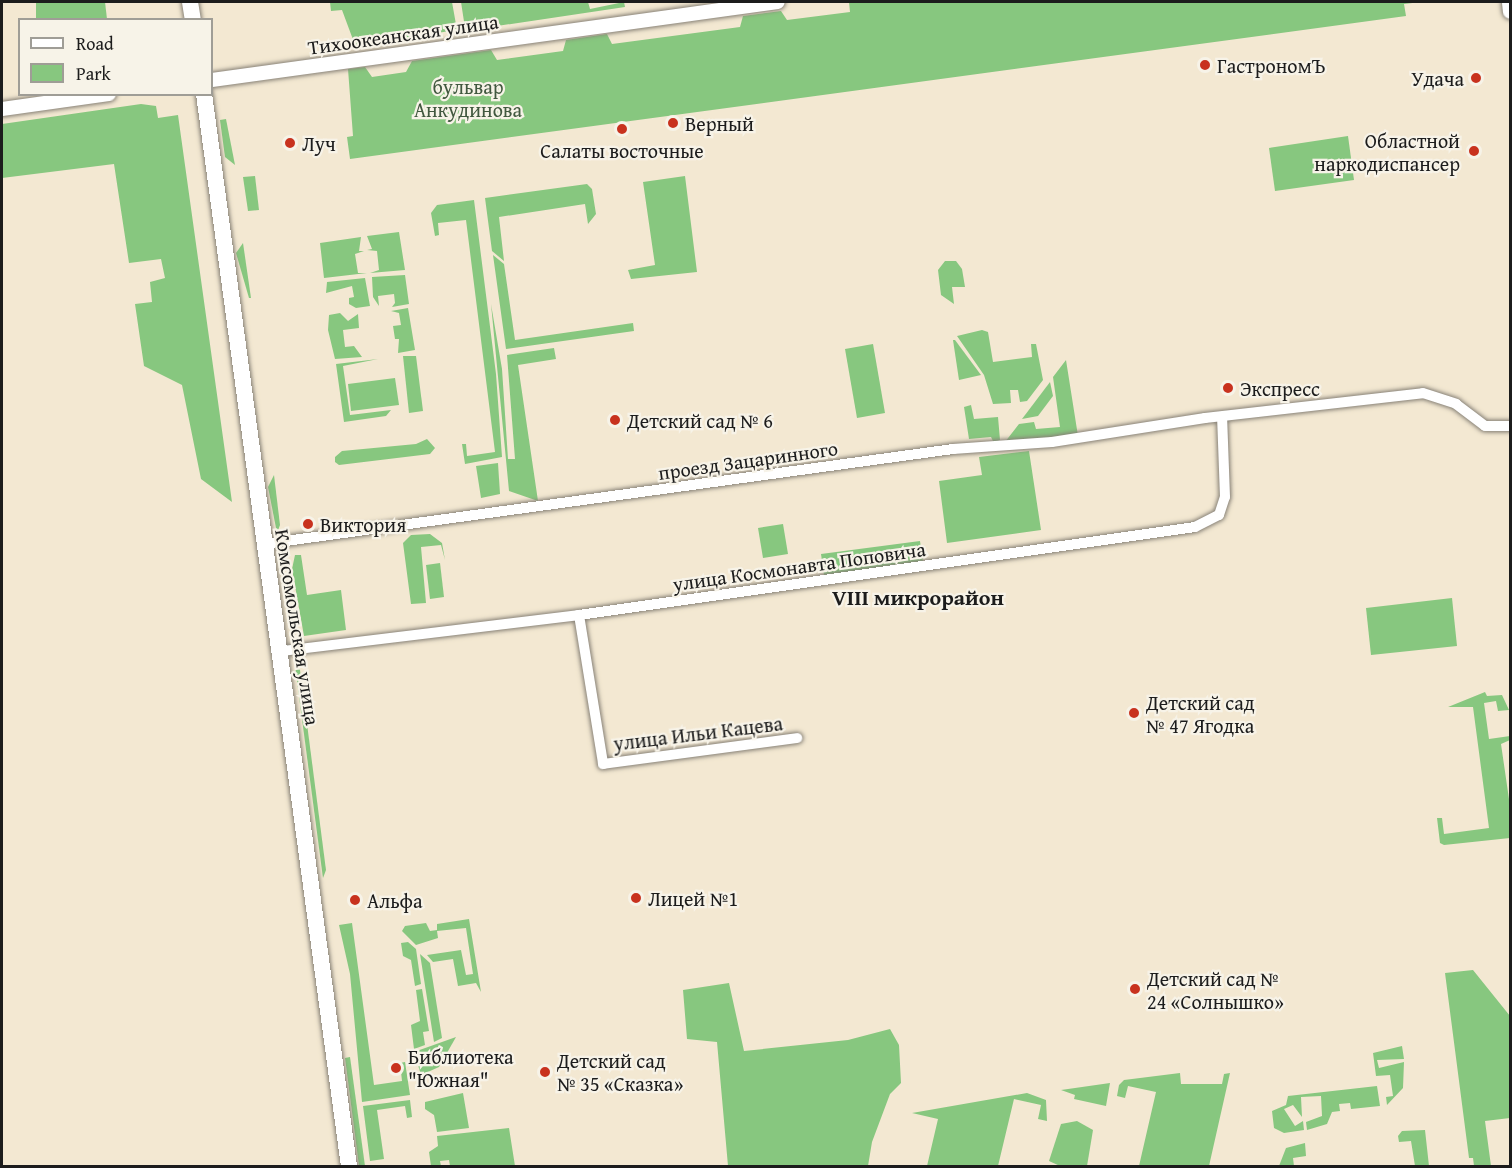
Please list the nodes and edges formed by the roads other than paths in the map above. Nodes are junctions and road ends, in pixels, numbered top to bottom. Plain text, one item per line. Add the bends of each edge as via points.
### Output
1 (190, 2) edge
2 (778, 2) edge
3 (1509, 2) edge
4 (1510, 11) edge
5 (193, 18) edge
6 (213, 80) edge
7 (96, 96) edge
8 (204, 96) edge
9 (2, 110) edge
10 (1222, 417) junction
11 (1510, 426) edge
12 (264, 544) junction
13 (579, 615) junction
14 (282, 651) junction
15 (797, 738) dead end
16 (350, 1167) edge

1 - 5 main road
2 - 6 street, Тихоокеанская улица
3 - 4 main road
7 - 9 street
8 - 12 main road, Комсомольская улица
10 - 11 street, проезд Зацаринного via 1424,393 1456,404 1479,417 1485,426
10 - 12 street, проезд Зацаринного via 1052,442 953,449
10 - 13 street, улица Космонавта Поповича via 1225,497 1219,516 1195,527
12 - 14 main road, Комсомольская улица
13 - 14 street, улица Космонавта Поповича
13 - 15 street, улица Ильи Кацева via 603,764
14 - 16 main road, Комсомольская улица

